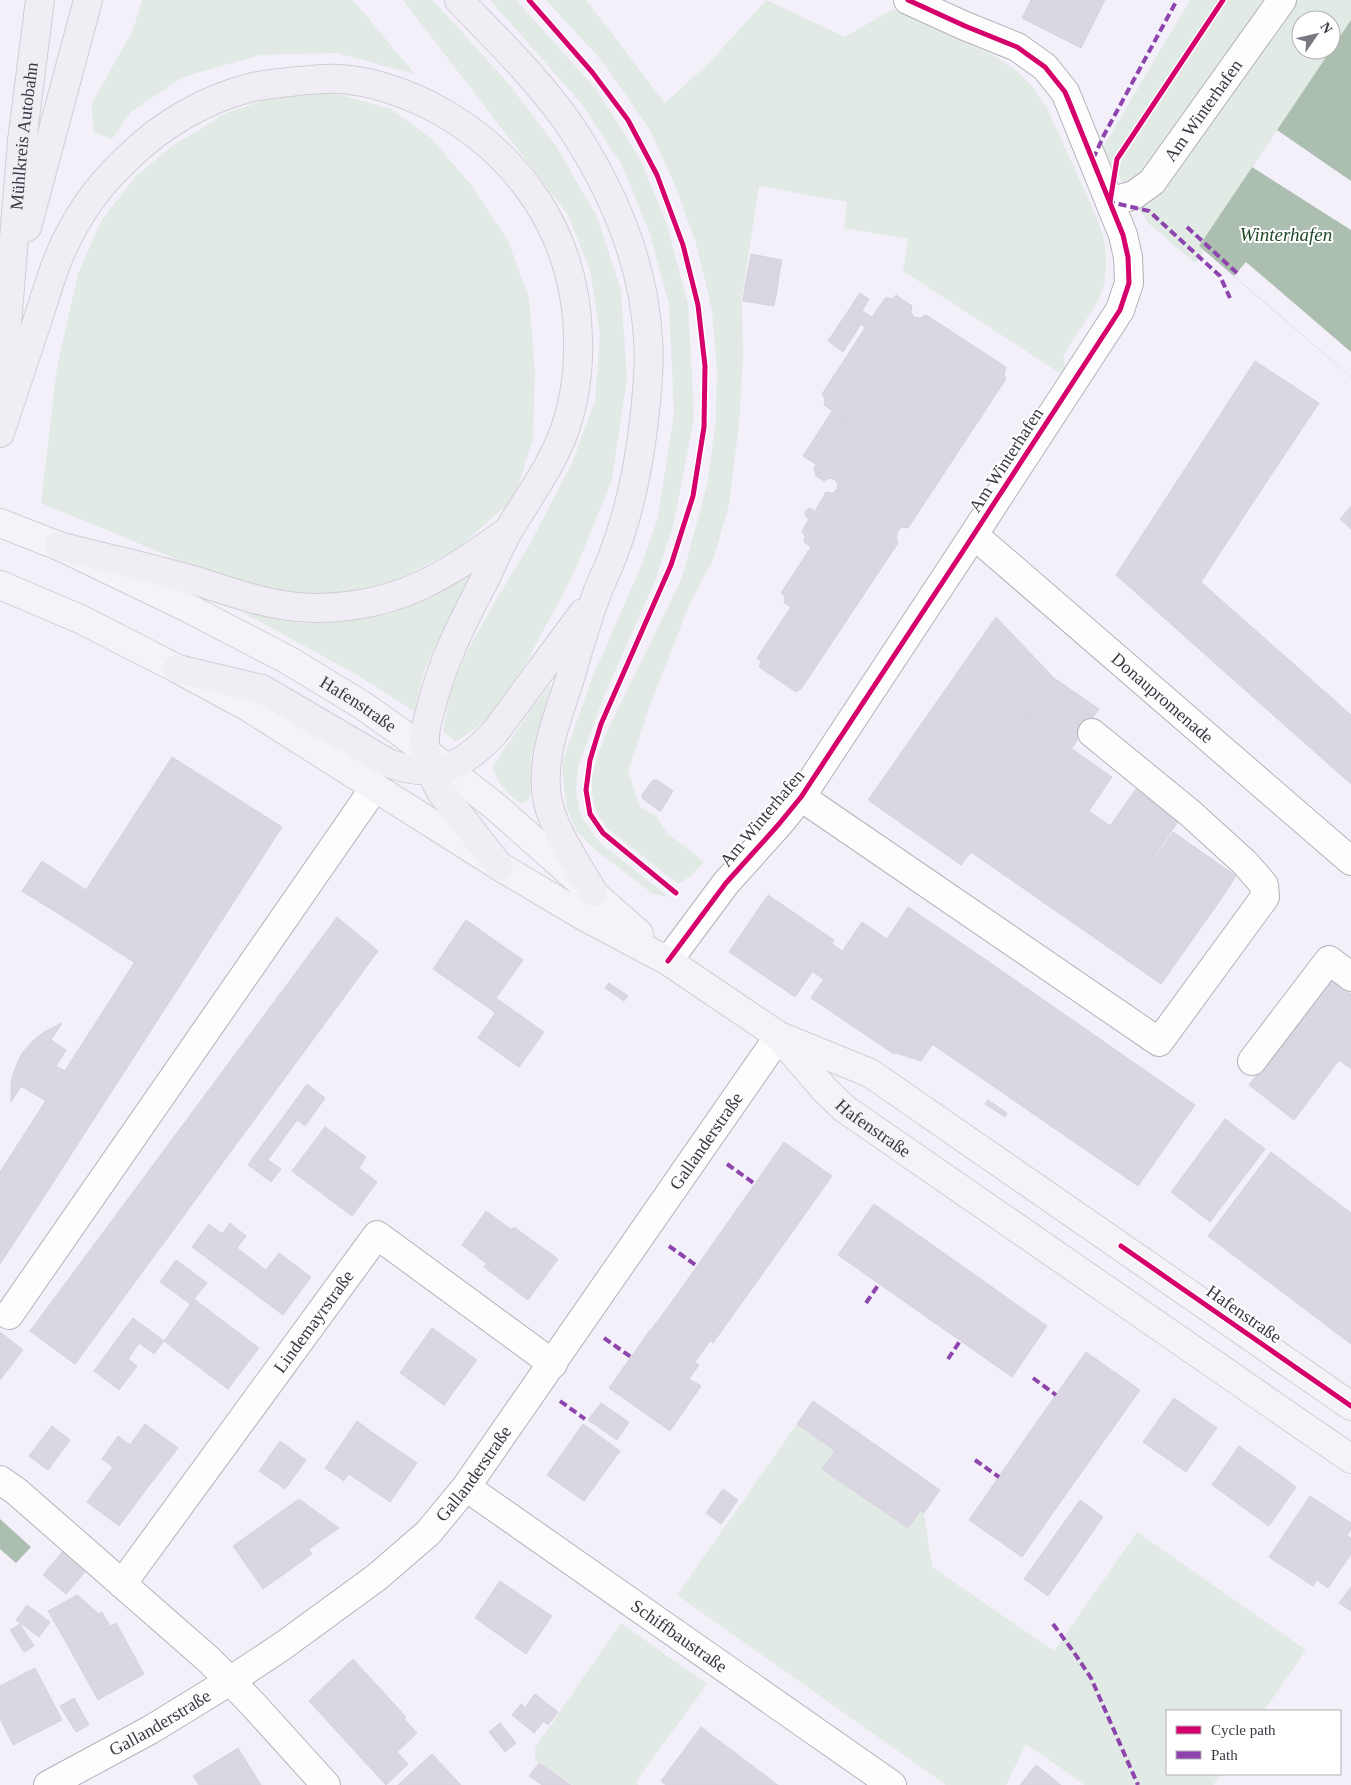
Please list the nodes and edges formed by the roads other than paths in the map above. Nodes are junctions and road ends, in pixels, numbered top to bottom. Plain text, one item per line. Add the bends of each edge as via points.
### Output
1 (40, 0) edge
2 (88, 0) edge
3 (459, 0) edge
4 (908, 0) edge
5 (1282, 0) edge
6 (1110, 202) junction
7 (10, 292) junction
8 (5, 399) edge
9 (0, 434) edge
10 (0, 523) edge
11 (508, 530) junction
12 (974, 535) junction
13 (59, 546) junction
14 (0, 585) edge
15 (596, 596) junction
16 (178, 669) junction
17 (1092, 733) dead end
18 (434, 763) junction
19 (375, 786) junction
20 (801, 797) junction
21 (1351, 861) edge
22 (499, 866) junction
23 (593, 892) junction
24 (668, 961) junction
25 (1351, 977) edge
26 (779, 1036) junction
27 (1252, 1061) dead end
28 (9, 1315) dead end
29 (553, 1364) junction
30 (1351, 1406) edge
31 (1351, 1459) edge
32 (0, 1480) edge
33 (466, 1487) junction
34 (122, 1584) junction
35 (230, 1681) junction
36 (48, 1785) edge
37 (326, 1785) edge
38 (892, 1785) edge

1 - 7 highway, Mühlkreis Autobahn via 22,141
2 - 7 highway
3 - 15 highway via 514,58 574,131 615,206 642,292 648,339 642,441 627,511
4 - 6 street, Am Winterhafen via 1017,47 1045,68 1065,92
5 - 6 street, Am Winterhafen via 1152,182 1134,195
6 - 12 street, Am Winterhafen via 1128,257 1129,283 1120,310
7 - 8 highway, Mühlkreis Autobahn
8 - 9 highway
8 - 11 highway via 57,262 75,224 131,154 189,113 248,88 341,79 374,85 410,96 444,113 506,160 530,188 553,227 566,263 575,299 578,337 573,398 565,429 551,461
10 - 13 main road, Hafenstraße
11 - 13 highway via 470,558 421,586 382,599 333,607 278,605
11 - 18 highway via 464,618 438,681 425,738
12 - 20 street, Am Winterhafen
12 - 21 street, Donaupromenade
13 - 18 main road, Hafenstraße via 288,660 362,705
14 - 16 main road, Hafenstraße via 80,619
15 - 18 highway via 480,748 469,756
15 - 23 highway via 549,746 546,789 556,824
16 - 18 highway via 262,689 388,763 420,771
16 - 19 main road, Hafenstraße
17 - 20 street via 1190,813 1245,863 1264,886 1265,897 1159,1042
18 - 22 highway via 441,792
18 - 23 main road, Hafenstraße via 497,808
19 - 22 main road, Hafenstraße
19 - 28 street
20 - 24 street, Am Winterhafen via 726,883
22 - 24 main road, Hafenstraße
23 - 24 main road, Hafenstraße
24 - 26 main road, Hafenstraße
25 - 27 street via 1329,960
26 - 29 street, Gallanderstraße
26 - 30 main road, Hafenstraße via 870,1073
26 - 31 main road, Hafenstraße via 844,1108
29 - 33 street, Gallanderstraße
29 - 34 street, Lindemayrstraße via 377,1235
32 - 34 street
33 - 35 street, Gallanderstraße via 428,1533 377,1578
33 - 38 street, Schiffbaustraße
34 - 35 street
35 - 36 street, Gallanderstraße via 150,1730
35 - 37 street

